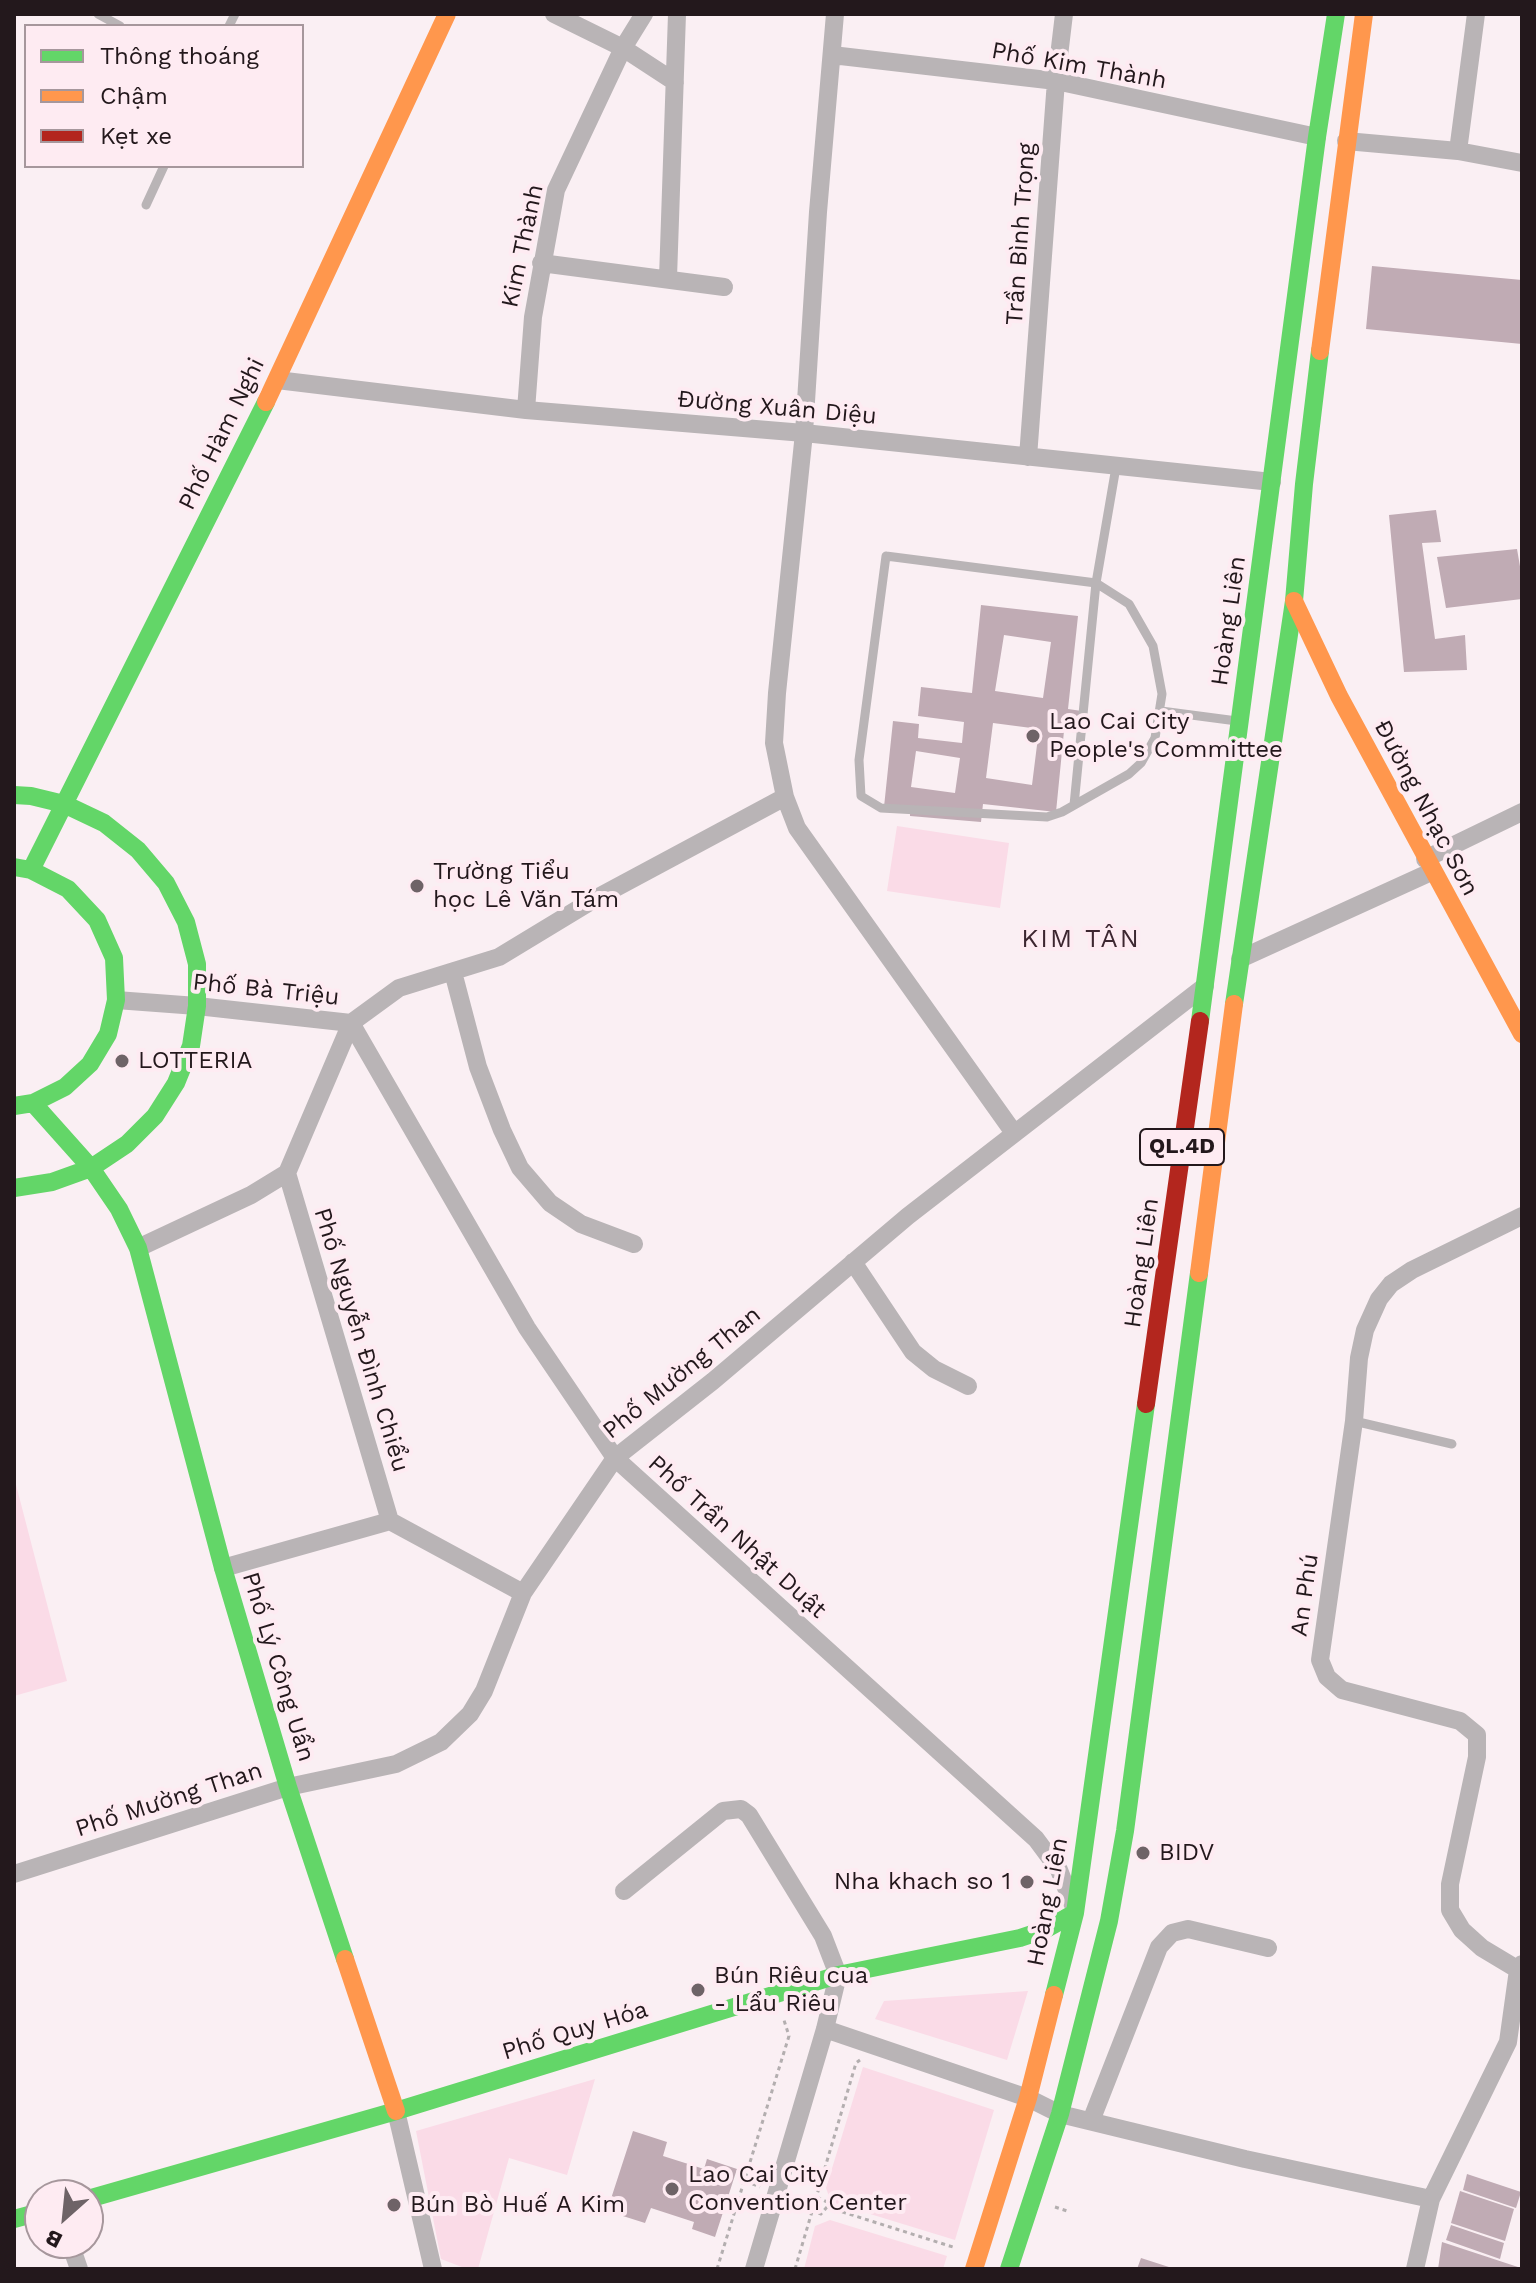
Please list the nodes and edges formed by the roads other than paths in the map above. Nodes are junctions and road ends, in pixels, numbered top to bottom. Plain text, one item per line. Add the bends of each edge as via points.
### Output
1 (98, 14) edge
2 (447, 14) edge
3 (554, 14) edge
4 (644, 14) edge
5 (677, 14) edge
6 (835, 14) edge
7 (1064, 14) edge
8 (1336, 14) edge
9 (1364, 14) edge
10 (1476, 14) edge
11 (116, 24) edge
12 (623, 48) junction
13 (832, 55) junction
14 (1056, 81) junction
15 (675, 82) junction
16 (1317, 137) junction
17 (1346, 141) junction
18 (1458, 151) junction
19 (1522, 163) edge
20 (163, 168) edge
21 (146, 205) dead end
22 (541, 263) junction
23 (668, 278) junction
24 (724, 287) dead end
25 (277, 380) junction
26 (526, 410) junction
27 (804, 433) junction
28 (1028, 457) junction
29 (1116, 467) junction
30 (1272, 482) junction
31 (1304, 484) junction
32 (1096, 583) junction
33 (1276, 594) junction
34 (1161, 711) junction
35 (1240, 721) junction
36 (1275, 725) junction
37 (14, 795) edge
38 (785, 797) junction
39 (64, 804) junction
40 (1074, 805) junction
41 (1522, 812) edge
42 (1428, 865) junction
43 (22, 869) edge
44 (1240, 959) junction
45 (453, 972) junction
46 (1205, 986) junction
47 (116, 1000) junction
48 (197, 1006) junction
49 (351, 1023) junction
50 (1522, 1034) edge
51 (33, 1103) junction
52 (14, 1106) edge
53 (1014, 1133) junction
54 (91, 1168) junction
55 (287, 1173) junction
56 (14, 1188) edge
57 (1522, 1216) edge
58 (634, 1244) dead end
59 (138, 1248) junction
60 (853, 1262) junction
61 (968, 1386) dead end
62 (1354, 1421) junction
63 (1452, 1444) dead end
64 (615, 1458) junction
65 (390, 1521) junction
66 (223, 1568) junction
67 (523, 1593) junction
68 (288, 1787) junction
69 (14, 1874) edge
70 (624, 1891) dead end
71 (1075, 1913) junction
72 (1109, 1921) junction
73 (1268, 1948) dead end
74 (1521, 1969) edge
75 (838, 1975) junction
76 (825, 2029) junction
77 (1028, 2098) junction
78 (396, 2111) junction
79 (1060, 2114) junction
80 (1091, 2121) junction
81 (104, 2194) edge
82 (1431, 2199) junction
83 (977, 2262) edge
84 (433, 2269) edge
85 (754, 2269) edge
86 (1009, 2269) edge
87 (1415, 2269) edge

1 - 11 lane
2 - 25 main road, Phố Hàm Nghi
3 - 12 street
4 - 12 street, Kim Thành
5 - 15 street
6 - 13 street
7 - 14 street, Trần Bình Trọng
8 - 16 main road, Hoàng Liên / QL.4D
9 - 17 main road, Hoàng Liên / QL.4D
10 - 18 street
12 - 15 street
12 - 22 street, Kim Thành via 556,190
13 - 14 street, Phố Kim Thành
13 - 27 street
14 - 16 street, Phố Kim Thành
14 - 28 street, Trần Bình Trọng
15 - 23 street
16 - 17 main road
16 - 30 main road, Hoàng Liên / QL.4D
17 - 18 street
17 - 31 main road, Hoàng Liên / QL.4D
18 - 19 street
20 - 21 lane
22 - 23 street
22 - 26 street, Kim Thành
23 - 24 street
25 - 26 street, Đường Xuân Diệu
25 - 39 main road, Phố Hàm Nghi
26 - 27 street, Đường Xuân Diệu
27 - 28 street, Đường Xuân Diệu
27 - 38 street via 775,718 774,743
28 - 29 street, Đường Xuân Diệu
29 - 30 street, Đường Xuân Diệu
29 - 32 lane
30 - 31 main road
30 - 33 main road, Hoàng Liên / QL.4D
31 - 33 main road, Hoàng Liên / QL.4D
32 - 34 lane via 1129,604 1153,646
32 - 40 lane
32 - 40 lane via 886,556 859,760 861,796 881,808 1047,817
33 - 35 main road, Hoàng Liên / QL.4D
33 - 36 main road, Hoàng Liên / QL.4D
33 - 42 main road, Đường Nhạc Sơn via 1339,696
34 - 35 lane
34 - 40 lane via 1155,738 1141,763
35 - 36 main road
35 - 46 main road, Hoàng Liên / QL.4D
36 - 44 main road, Hoàng Liên / QL.4D
37 - 39 main road
38 - 45 street, Phố Bà Triệu via 499,957
38 - 53 street via 797,828
39 - 43 main road, Phố Hàm Nghi
39 - 48 main road via 104,823 138,850 166,883 186,922 197,964
41 - 42 street
42 - 44 street
42 - 50 main road, Đường Nhạc Sơn
43 - 47 main road via 68,889 97,920 114,958
44 - 46 main road
44 - 72 main road, Hoàng Liên / QL.4D
45 - 49 street, Phố Bà Triệu via 399,988
45 - 58 street via 478,1067 520,1168 550,1203 581,1224
46 - 53 street, Phố Mường Than
46 - 71 main road, Hoàng Liên / QL.4D
47 - 48 street, Phố Bà Triệu
47 - 51 main road via 108,1034 90,1064 65,1087
48 - 49 street, Phố Bà Triệu
48 - 54 main road via 191,1046 155,1116 127,1144
49 - 55 street
49 - 64 street, Phố Trần Nhật Duật via 527,1328
51 - 52 main road
51 - 54 main road, Phố Lý Công Uẩn
53 - 60 street, Phố Mường Than
54 - 56 main road
54 - 59 main road, Phố Lý Công Uẩn
55 - 59 street
55 - 65 street, Phố Nguyễn Đình Chiểu
57 - 62 street, An Phú via 1391,1284 1365,1330
59 - 66 main road, Phố Lý Công Uẩn
60 - 61 street via 913,1352
60 - 64 street, Phố Mường Than
62 - 63 lane
62 - 74 street, An Phú via 1320,1660 1327,1677 1342,1690 1460,1721 1477,1735 1450,1910 1482,1948
64 - 67 street, Phố Mường Than
64 - 71 street, Phố Trần Nhật Duật via 1036,1839 1059,1870
65 - 66 street
65 - 67 street
66 - 68 main road, Phố Lý Công Uẩn
67 - 68 street, Phố Mường Than via 484,1691 470,1714 441,1742 396,1764
68 - 69 street, Phố Mường Than
68 - 78 main road, Phố Lý Công Uẩn
70 - 75 street via 723,1811 741,1809 823,1936
71 - 72 main road
71 - 75 main road, Phố Quy Hóa via 1008,1941
71 - 77 main road, Hoàng Liên / QL.4D
72 - 79 main road, Hoàng Liên / QL.4D
73 - 80 street via 1188,1929 1172,1933 1159,1947
74 - 82 street via 1508,2042
75 - 76 street
75 - 78 main road, Phố Quy Hóa
76 - 77 street
76 - 85 street
77 - 79 street
77 - 83 main road, Hoàng Liên / QL.4D
78 - 81 main road, Phố Quy Hóa
78 - 84 street, Phố Lý Công Uẩn
79 - 80 street
79 - 86 main road, Hoàng Liên / QL.4D
80 - 82 street
82 - 87 street

